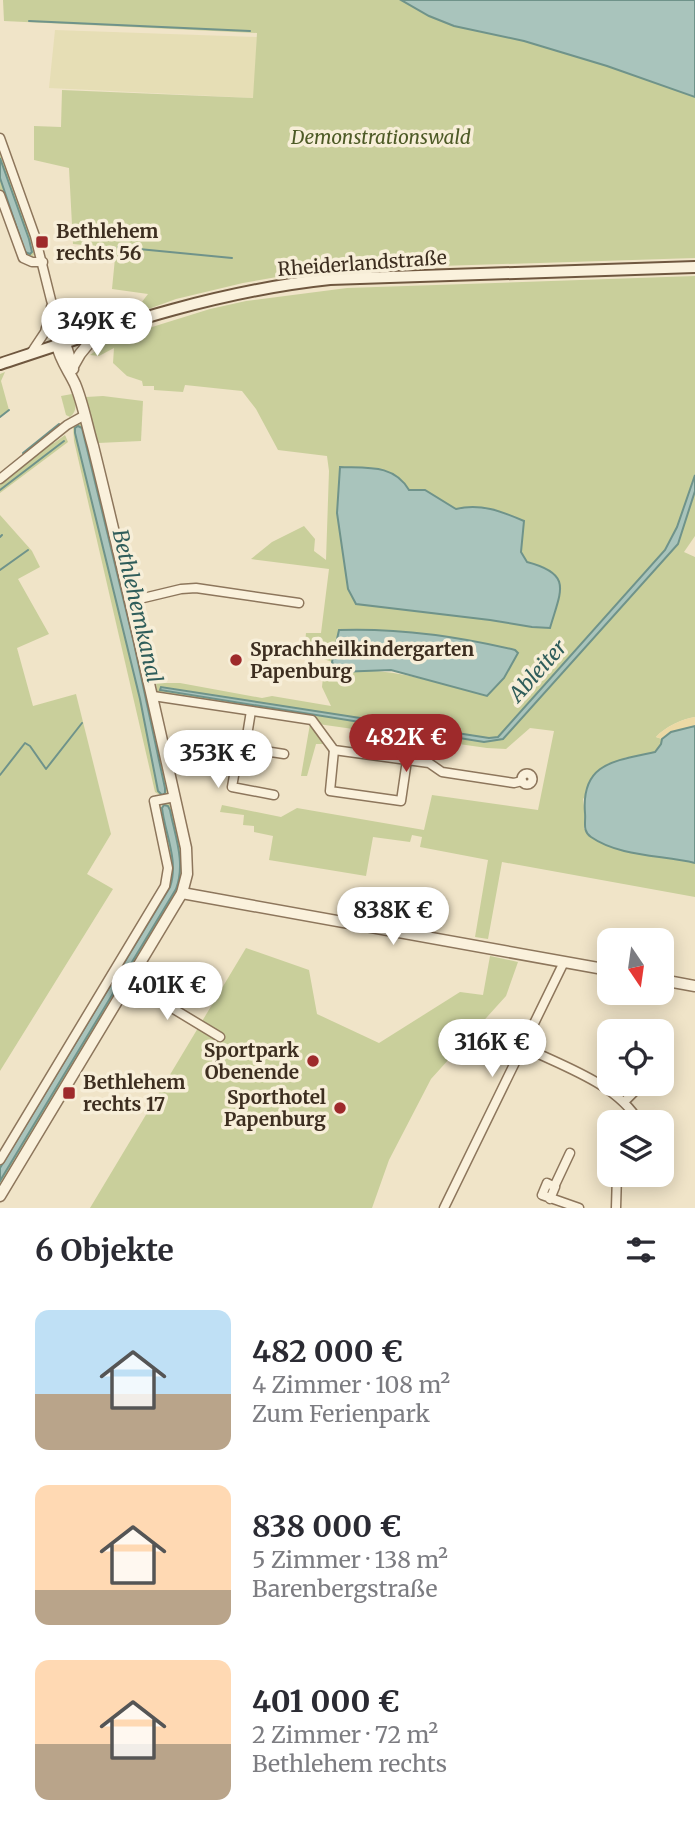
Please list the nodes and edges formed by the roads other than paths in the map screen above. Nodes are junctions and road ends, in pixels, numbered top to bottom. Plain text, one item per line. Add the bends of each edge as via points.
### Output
1 (0, 138) edge
2 (0, 195) edge
3 (43, 262) junction
4 (695, 267) edge
5 (51, 300) junction
6 (50, 313) junction
7 (59, 323) junction
8 (98, 332) junction
9 (61, 344) junction
10 (31, 353) junction
11 (0, 364) edge
12 (72, 368) junction
13 (75, 384) junction
14 (85, 415) junction
15 (0, 479) edge
16 (131, 601) junction
17 (299, 603) dead end
18 (153, 696) junction
19 (251, 711) junction
20 (245, 748) junction
21 (334, 750) junction
22 (284, 754) dead end
23 (407, 760) junction
24 (522, 781) dead end
25 (274, 795) dead end
26 (175, 797) junction
27 (182, 893) junction
28 (564, 962) junction
29 (597, 968) edge
30 (129, 982) junction
31 (674, 982) edge
32 (695, 986) edge
33 (220, 1037) dead end
34 (524, 1048) junction
35 (630, 1096) edge
36 (624, 1102) junction
37 (630, 1110) edge
38 (570, 1153) dead end
39 (0, 1160) edge
40 (617, 1187) edge
41 (0, 1196) edge
42 (444, 1208) edge
43 (579, 1208) edge
44 (617, 1208) edge

1 - 3 street
2 - 3 street via 23,258
3 - 5 street
4 - 8 main road, Rheiderlandstraße via 305,282 213,298
5 - 6 street
5 - 7 street
6 - 9 street
6 - 10 street via 45,332
7 - 8 main road
7 - 9 street
8 - 9 main road, Rheiderlandstraße
8 - 12 street
9 - 10 main road, Rheiderlandstraße
9 - 12 street
9 - 13 street via 60,356
10 - 11 main road, Rheiderlandstraße
12 - 13 street
13 - 14 street
14 - 15 street
14 - 16 street
16 - 17 street via 196,588
16 - 18 street
18 - 19 street
18 - 26 street
19 - 20 street
19 - 21 street via 312,720
20 - 22 street
20 - 25 street via 238,753 232,788
21 - 23 street
21 - 23 street via 330,791 401,801
23 - 24 street via 429,763 442,772
26 - 27 street via 187,864
26 - 39 street via 154,801 168,868 165,886
27 - 28 street
27 - 30 street
28 - 29 street
28 - 34 street
30 - 33 street
30 - 41 street
31 - 32 street
34 - 36 street via 607,1088
34 - 42 street
35 - 36 street
36 - 37 street
38 - 43 street via 554,1187 547,1183 542,1195
40 - 44 street

